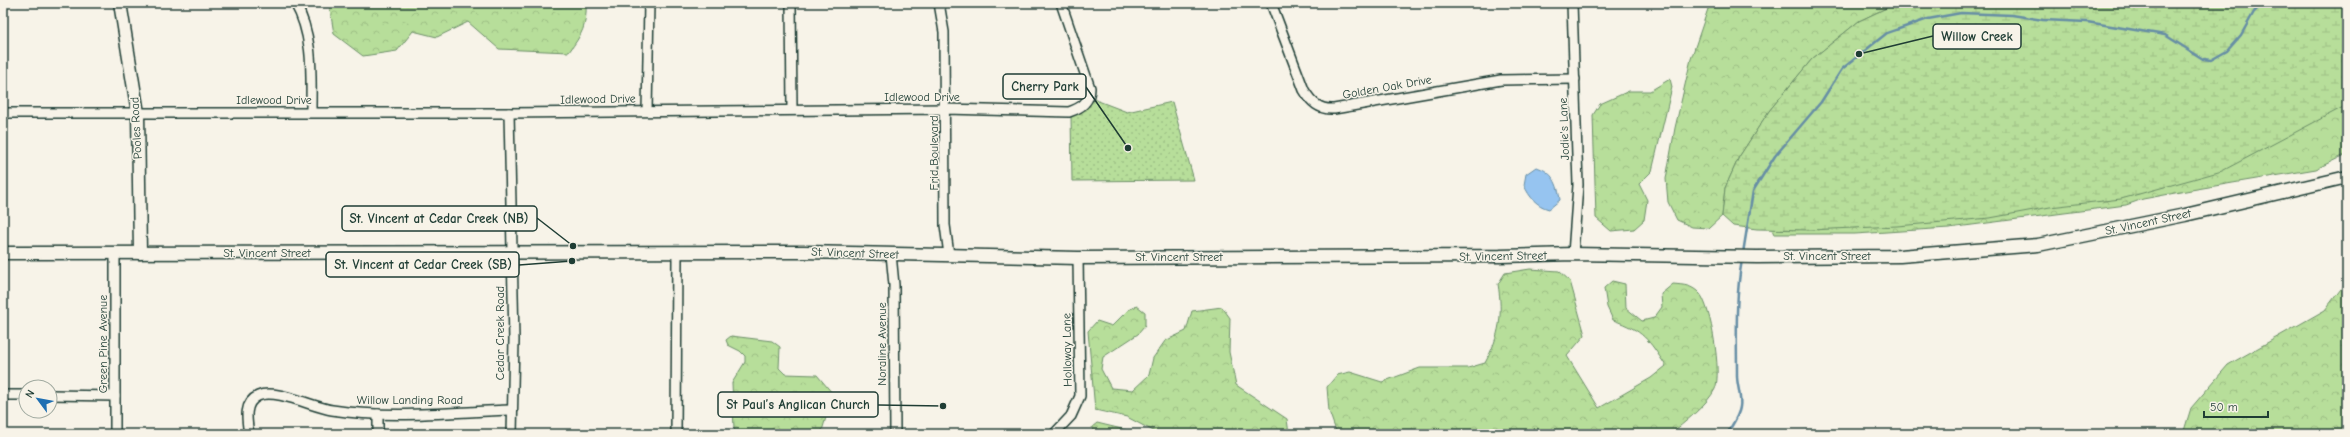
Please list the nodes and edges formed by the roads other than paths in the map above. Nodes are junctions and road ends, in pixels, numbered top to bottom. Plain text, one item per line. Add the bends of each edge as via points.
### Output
1 (120, 3) edge
2 (295, 3) edge
3 (649, 3) edge
4 (791, 3) edge
5 (939, 3) edge
6 (1061, 3) edge
7 (1271, 3) edge
8 (1572, 3) edge
9 (1575, 79) junction
10 (946, 108) junction
11 (792, 109) junction
12 (647, 111) junction
13 (311, 112) junction
14 (509, 112) junction
15 (3, 113) edge
16 (138, 113) junction
17 (2347, 176) edge
18 (512, 252) junction
19 (3, 253) edge
20 (140, 253) junction
21 (677, 253) junction
22 (115, 254) junction
23 (891, 254) junction
24 (1573, 254) junction
25 (949, 255) junction
26 (1078, 258) junction
27 (3, 395) edge
28 (18, 395) edge
29 (58, 395) edge
30 (115, 396) junction
31 (512, 410) junction
32 (378, 414) junction
33 (115, 434) edge
34 (249, 434) edge
35 (378, 434) edge
36 (512, 434) edge
37 (676, 434) edge
38 (895, 434) edge
39 (1054, 434) edge

1 - 16 street, Pooles Road
2 - 13 street via 305,21 309,45
3 - 12 street
4 - 11 street
5 - 10 street, Frid Boulevard via 944,32
6 - 10 street, Idlewood Drive via 1090,88 1090,95 1083,106 1062,113
7 - 9 street, Golden Oak Drive via 1304,90 1309,99 1323,109 1501,80
8 - 9 street, Jodie's Lane
9 - 24 street, Jodie's Lane via 1578,185
10 - 11 street, Idlewood Drive
10 - 25 street, Frid Boulevard via 945,225
11 - 12 street, Idlewood Drive
12 - 14 street, Idlewood Drive
13 - 14 street, Idlewood Drive
13 - 16 street, Idlewood Drive
14 - 18 street, Cedar Creek Road
15 - 16 street, Idlewood Drive
16 - 20 street, Pooles Road
17 - 24 street, St. Vincent Street via 2185,215 2038,245 1900,256
18 - 20 street, St. Vincent Street
18 - 21 street, St. Vincent Street
18 - 31 street, Cedar Creek Road
19 - 22 street, St. Vincent Street
20 - 22 street, St. Vincent Street
21 - 23 street, St. Vincent Street
21 - 37 street
22 - 30 street, Green Pine Avenue
23 - 25 street, St. Vincent Street
23 - 38 street, Noraline Avenue via 894,285
24 - 26 street, St. Vincent Street
25 - 26 street, St. Vincent Street
26 - 39 street, Holloway Lane via 1080,396 1071,416
27 - 28 street
29 - 30 street
30 - 33 street, Green Pine Avenue
31 - 32 street, Willow Landing Road
31 - 36 street, Cedar Creek Road
32 - 34 street, Willow Landing Road via 331,410 281,396 259,395 248,407 246,415
32 - 35 street

